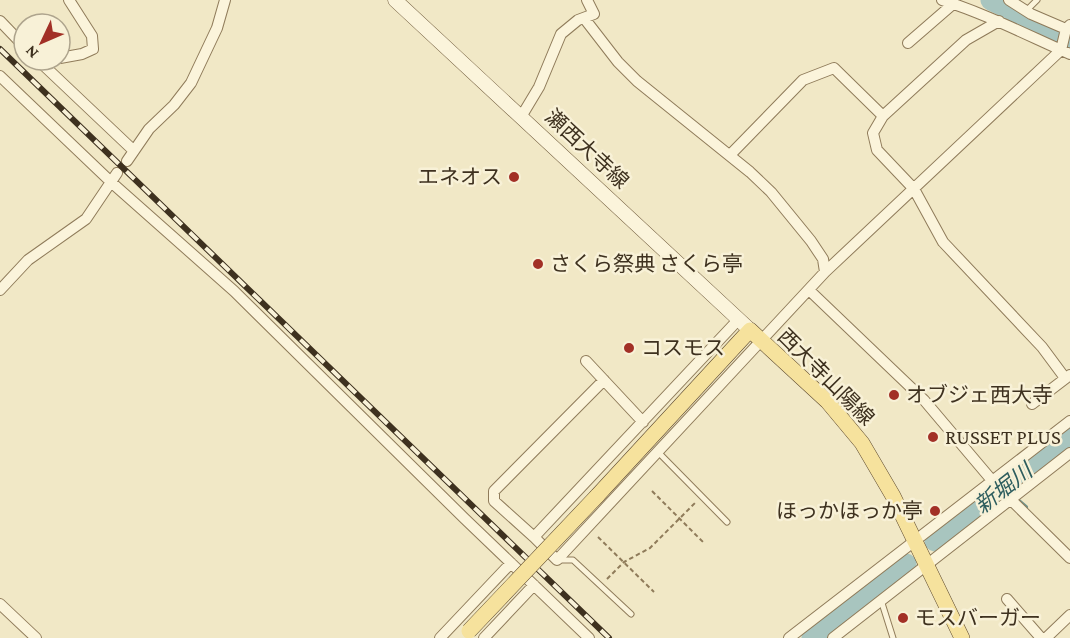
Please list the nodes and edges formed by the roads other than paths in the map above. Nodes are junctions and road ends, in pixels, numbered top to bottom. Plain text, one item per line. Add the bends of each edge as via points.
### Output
1 (69, 0) edge
2 (225, 0) edge
3 (395, 0) edge
4 (587, 0) edge
5 (942, 0) edge
6 (1009, 0) edge
7 (1037, 0) edge
8 (953, 4) junction
9 (1026, 11) junction
10 (584, 18) junction
11 (0, 21) edge
12 (999, 21) junction
13 (1068, 27) edge
14 (12, 34) edge
15 (908, 43) dead end
16 (1064, 50) edge
17 (72, 56) edge
18 (52, 72) edge
19 (0, 76) edge
20 (883, 116) junction
21 (521, 117) junction
22 (133, 150) junction
23 (730, 155) junction
24 (127, 161) dead end
25 (114, 178) junction
26 (914, 189) junction
27 (825, 272) junction
28 (0, 290) edge
29 (809, 290) junction
30 (744, 325) junction
31 (762, 341) junction
32 (586, 361) dead end
33 (1068, 376) edge
34 (604, 380) junction
35 (1032, 404) dead end
36 (1070, 421) edge
37 (643, 422) junction
38 (658, 452) junction
39 (1070, 453) edge
40 (994, 482) junction
41 (1009, 498) junction
42 (728, 522) dead end
43 (534, 537) junction
44 (915, 541) junction
45 (1070, 558) edge
46 (557, 560) junction
47 (511, 563) junction
48 (926, 564) junction
49 (534, 585) junction
50 (1007, 599) dead end
51 (881, 600) junction
52 (0, 604) edge
53 (631, 614) dead end
54 (1070, 615) edge
55 (466, 634) edge
56 (34, 637) edge
57 (440, 638) edge
58 (484, 638) edge
59 (589, 638) edge
60 (789, 638) edge
61 (833, 638) edge
62 (893, 638) edge
63 (962, 638) edge
64 (1041, 638) edge
65 (1046, 638) edge

1 - 17 street via 92,36 93,49
2 - 22 street via 217,28 191,83
3 - 21 main road, 瀬西大寺線
4 - 10 street via 594,14
5 - 8 street
6 - 9 street
7 - 9 lane
8 - 12 street
8 - 15 street
9 - 13 street
10 - 21 street via 561,34 539,87
10 - 23 street via 637,81
11 - 14 street
12 - 16 street
12 - 20 street via 966,40
13 - 16 street
16 - 26 street
18 - 22 street
19 - 25 street
20 - 23 street via 834,68 803,80
20 - 26 street via 873,133 877,150
21 - 30 main road, 瀬西大寺線
22 - 24 street
23 - 27 street via 790,213 823,259
25 - 28 street via 86,219 28,260
25 - 47 street
26 - 27 street
26 - 33 street via 943,242
27 - 29 street
29 - 31 street
29 - 40 street via 924,400
30 - 31 main road, 西大寺山陽線
30 - 37 street
30 - 55 main road, 西大寺山陽線, bridge via 597,496
31 - 38 street
31 - 44 main road, 西大寺山陽線 via 846,422 876,465
32 - 34 street
33 - 35 street
34 - 37 street
34 - 43 street via 494,491 494,501
36 - 40 street
37 - 43 street
38 - 42 lane
38 - 46 street
39 - 41 street
40 - 41 street
40 - 44 street
41 - 45 street
41 - 48 street
43 - 46 street
44 - 48 main road, 西大寺山陽線
44 - 60 street
46 - 53 lane via 573,560
47 - 49 street
47 - 57 street
48 - 51 street
48 - 63 main road, 西大寺山陽線
49 - 58 street
49 - 59 street
50 - 64 street
51 - 61 street
51 - 62 lane
52 - 56 street
54 - 65 street

